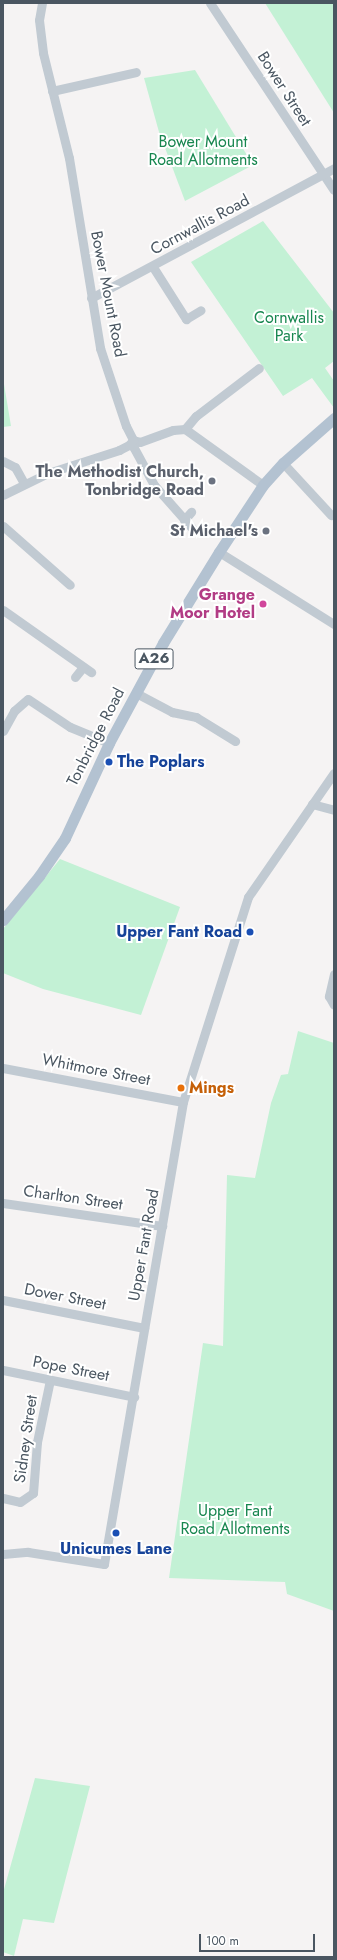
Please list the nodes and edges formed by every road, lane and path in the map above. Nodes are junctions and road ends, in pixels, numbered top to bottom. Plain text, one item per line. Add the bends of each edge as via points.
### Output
1 (42, 3) edge
2 (210, 3) edge
3 (136, 72) dead end
4 (52, 91) junction
5 (334, 168) edge
6 (322, 174) junction
7 (334, 190) edge
8 (153, 267) junction
9 (91, 298) junction
10 (201, 310) dead end
11 (259, 368) dead end
12 (333, 420) edge
13 (185, 429) junction
14 (133, 440) junction
15 (3, 461) edge
16 (283, 463) junction
17 (24, 483) junction
18 (263, 486) junction
19 (3, 495) edge
20 (191, 512) dead end
21 (331, 515) dead end
22 (184, 520) junction
23 (3, 526) edge
24 (192, 528) dead end
25 (219, 552) junction
26 (70, 585) dead end
27 (3, 610) edge
28 (334, 624) edge
29 (75, 677) dead end
30 (136, 693) junction
31 (3, 731) edge
32 (235, 741) dead end
33 (109, 743) junction
34 (334, 773) edge
35 (312, 804) junction
36 (334, 810) edge
37 (3, 920) edge
38 (334, 974) edge
39 (334, 1004) edge
40 (3, 1068) edge
41 (183, 1102) junction
42 (3, 1203) edge
43 (162, 1226) junction
44 (3, 1300) edge
45 (144, 1328) junction
46 (3, 1370) edge
47 (50, 1380) junction
48 (134, 1397) junction
49 (3, 1498) edge
50 (3, 1554) edge

1 - 4 street, Bower Mount Road via 40,20 43,53
2 - 6 street, Bower Street
3 - 4 street
4 - 9 street, Bower Mount Road via 69,158
5 - 6 street, Cornwallis Road
6 - 7 street, Bower Street
6 - 8 street, Cornwallis Road
8 - 9 street, Cornwallis Road
8 - 10 street via 186,319
9 - 14 street, Bower Mount Road via 100,348
11 - 13 street via 196,416
12 - 16 main road, Tonbridge Road / A26
13 - 14 street via 174,430 140,442
13 - 18 street
14 - 17 street via 129,445 113,452
14 - 22 street, Bower Mount Road via 134,448 154,485
15 - 17 street via 16,468
16 - 18 main road, Tonbridge Road / A26
16 - 21 street
17 - 19 street
18 - 25 main road, Tonbridge Road / A26
20 - 22 street
22 - 24 street, Bower Mount Road
23 - 26 street
25 - 28 street
25 - 30 main road, Tonbridge Road / A26 via 162,644
27 - 29 street via 87,669
30 - 32 street via 172,712 196,717
30 - 33 main road, Tonbridge Road / A26
31 - 33 street via 14,711 28,699 70,727
33 - 37 main road, Tonbridge Road / A26 via 65,838 40,876
34 - 35 street, Upper Fant Road
35 - 36 street
35 - 41 street, Upper Fant Road via 248,897
38 - 39 street via 329,996
40 - 41 street, Whitmore Street
41 - 43 street, Upper Fant Road
42 - 43 street, Charlton Street
43 - 45 street, Upper Fant Road
44 - 45 street, Dover Street
45 - 48 street, Upper Fant Road
46 - 47 street, Pope Street
47 - 48 street, Pope Street
47 - 49 street, Sidney Street via 37,1442 33,1493 20,1502
48 - 50 street, Upper Fant Road via 104,1564 28,1552

